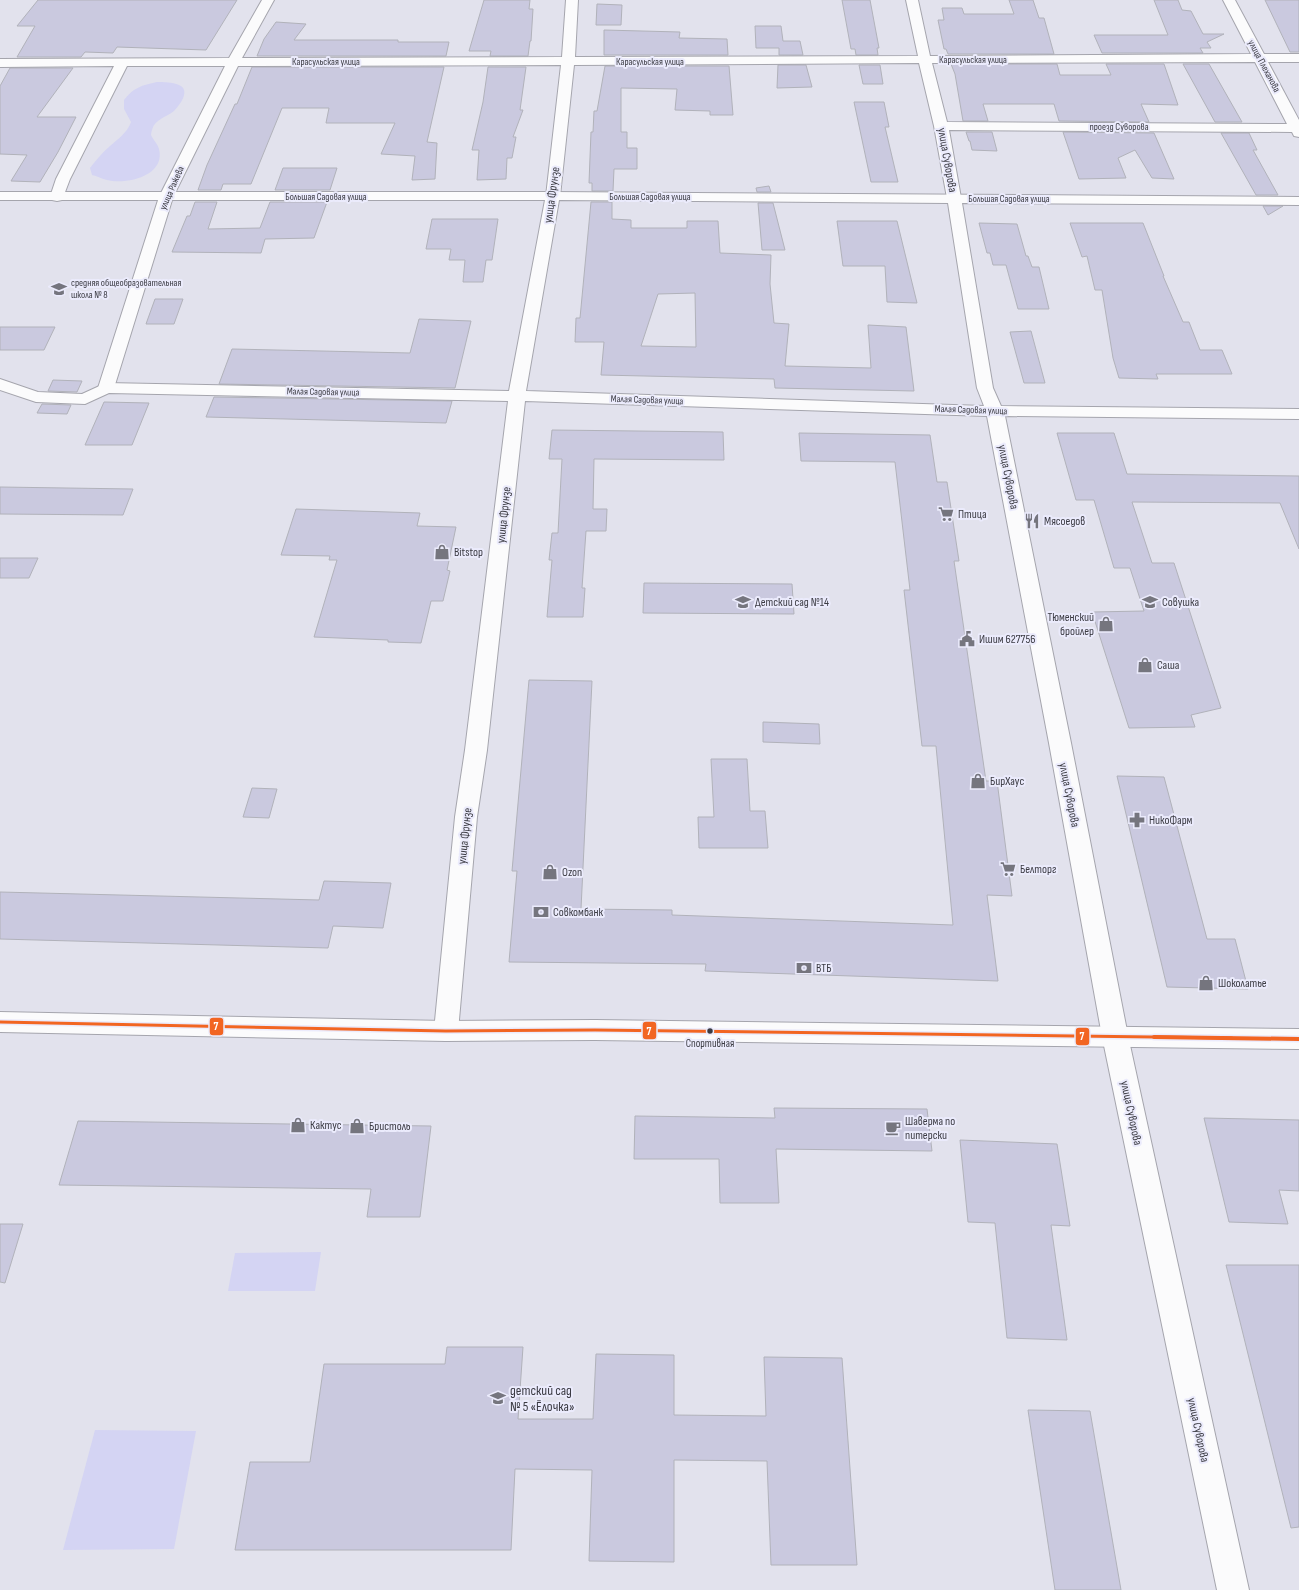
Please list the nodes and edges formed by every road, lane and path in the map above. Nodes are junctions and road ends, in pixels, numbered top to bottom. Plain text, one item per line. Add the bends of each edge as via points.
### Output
1 (268, 0) edge
2 (572, 0) edge
3 (912, 0) edge
4 (1229, 0) edge
5 (1260, 58) junction
6 (1299, 58) edge
7 (925, 60) junction
8 (568, 62) junction
9 (0, 63) edge
10 (122, 63) junction
11 (233, 63) junction
12 (941, 126) junction
13 (1298, 131) edge
14 (0, 196) edge
15 (553, 196) junction
16 (57, 197) junction
17 (166, 197) junction
18 (954, 198) junction
19 (1299, 200) edge
20 (0, 384) edge
21 (106, 388) junction
22 (517, 396) junction
23 (995, 411) junction
24 (1299, 414) edge
25 (0, 1022) edge
26 (446, 1031) junction
27 (1115, 1036) junction
28 (1299, 1040) edge
29 (1233, 1590) edge

1 - 11 street, улица Ражева
2 - 8 street, улица Фрунзе
3 - 7 street, улица Суворова
4 - 5 street, улица Плеханова
5 - 6 street, Карасульская улица
5 - 7 street, Карасульская улица
5 - 13 street, улица Плеханова
7 - 8 street, Карасульская улица
7 - 12 street, улица Суворова
8 - 11 street, Карасульская улица
8 - 15 street, улица Фрунзе
9 - 10 street, Карасульская улица
10 - 11 street, Карасульская улица
10 - 16 street via 63,179
11 - 17 street, улица Ражева
12 - 13 street, проезд Суворова
12 - 18 street, улица Суворова
14 - 16 street, Большая Садовая улица
15 - 17 street, Большая Садовая улица
15 - 18 street, Большая Садовая улица
15 - 22 street, улица Фрунзе
16 - 17 street, Большая Садовая улица
17 - 21 street, улица Ражева
18 - 19 street, Большая Садовая улица
18 - 23 street, улица Суворова via 984,388
20 - 21 street, Малая Садовая улица via 36,397 85,399
21 - 22 street, Малая Садовая улица
22 - 23 street, Малая Садовая улица
22 - 26 street, улица Фрунзе via 466,817
23 - 24 street, Малая Садовая улица
23 - 27 street, улица Суворова
25 - 26 street
26 - 27 street via 594,1030
27 - 28 street
27 - 29 street, улица Суворова

